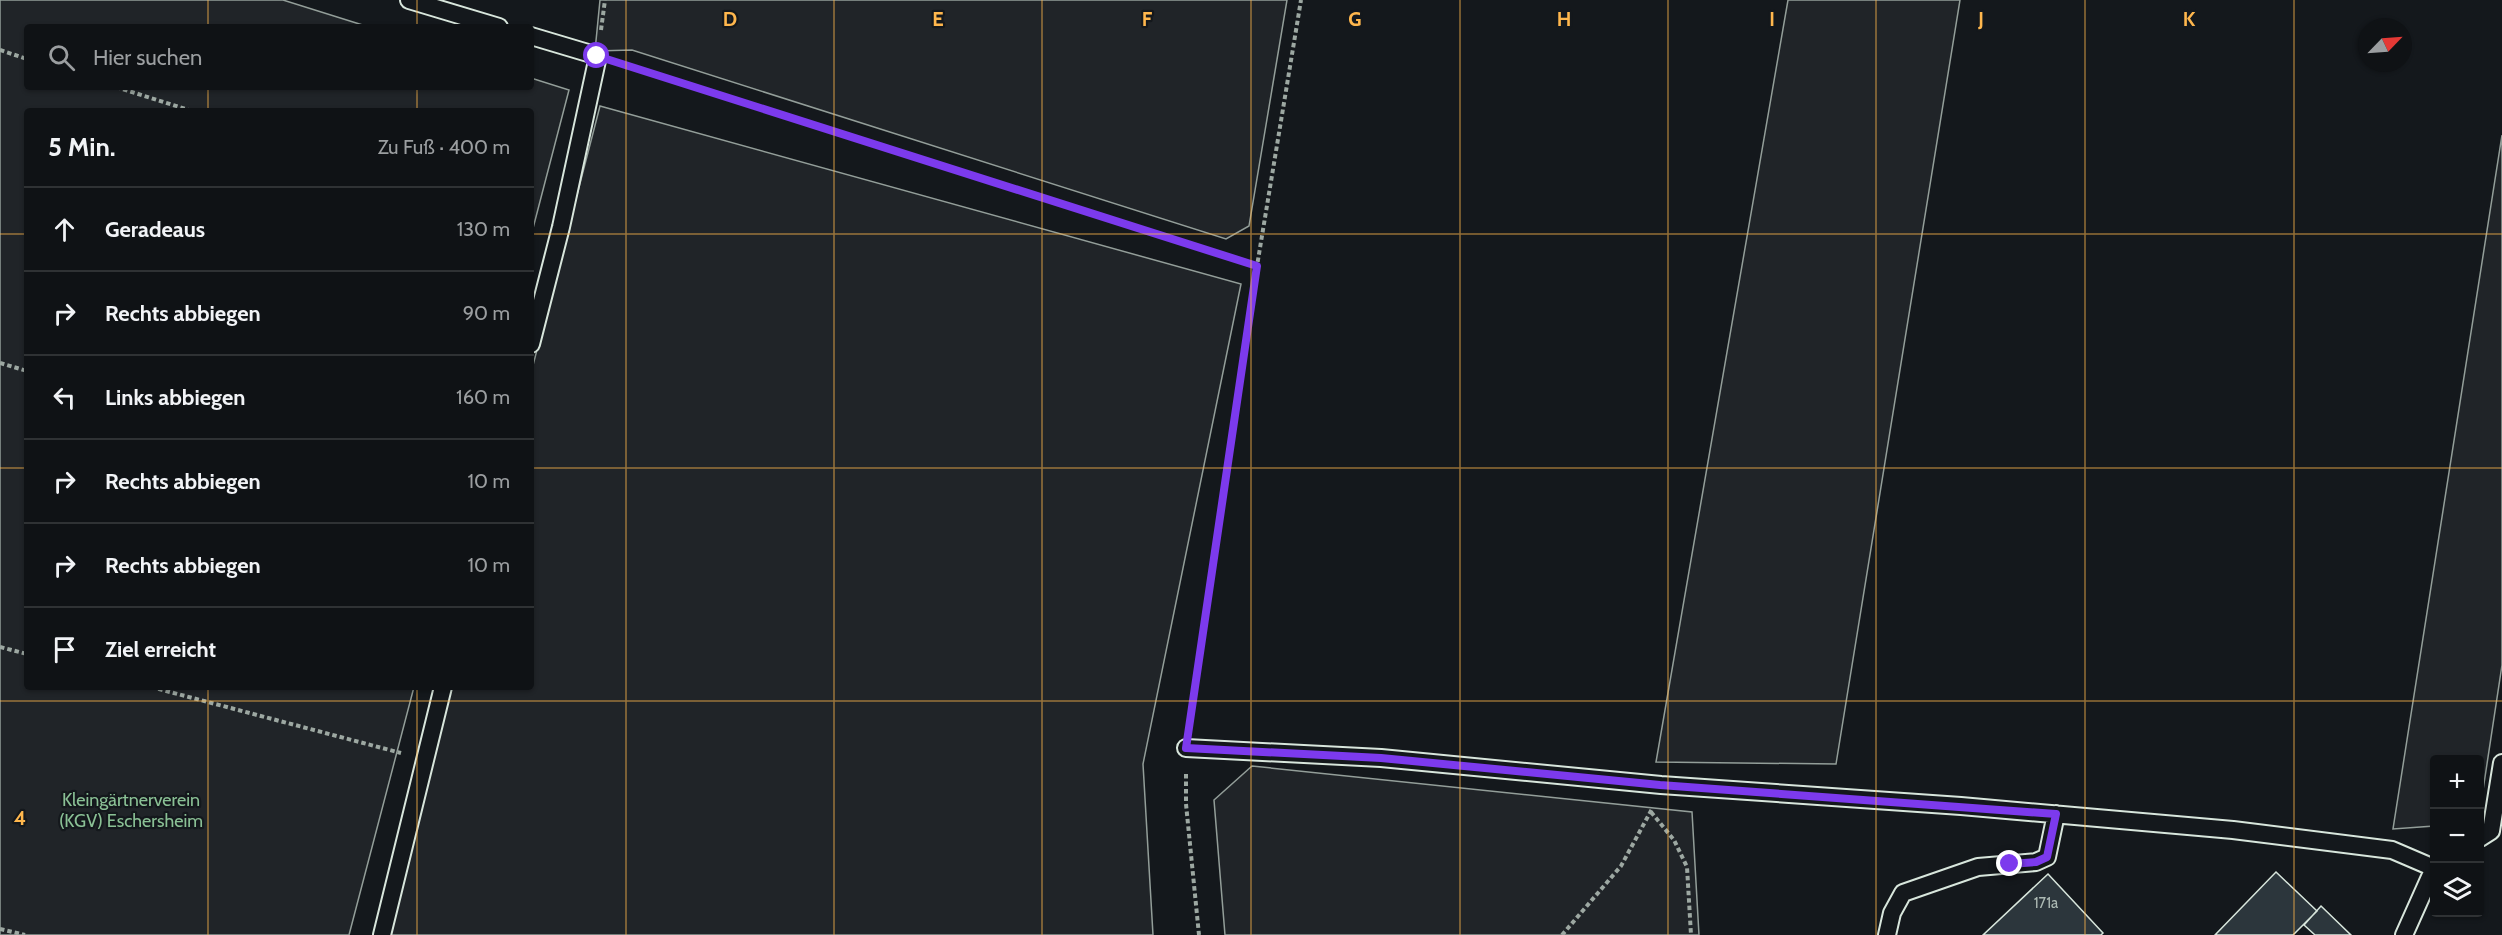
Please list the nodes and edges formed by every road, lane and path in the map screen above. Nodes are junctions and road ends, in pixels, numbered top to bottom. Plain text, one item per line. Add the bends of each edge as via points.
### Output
1 (409, 0) edge
2 (1301, 0) edge
3 (489, 24) edge
4 (534, 37) edge
5 (0, 51) edge
6 (597, 56) junction
7 (24, 58) edge
8 (126, 90) edge
9 (182, 108) edge
10 (1257, 266) junction
11 (534, 332) edge
12 (0, 363) edge
13 (24, 370) edge
14 (0, 647) edge
15 (24, 653) edge
16 (162, 690) edge
17 (442, 690) edge
18 (1186, 748) junction
19 (425, 759) junction
20 (2502, 763) edge
21 (1660, 785) junction
22 (1651, 812) junction
23 (2056, 814) junction
24 (2484, 835) edge
25 (2430, 866) edge
26 (2430, 877) edge
27 (0, 928) edge
28 (25, 935) edge
29 (382, 935) edge
30 (1199, 935) edge
31 (1562, 935) edge
32 (1691, 935) edge
33 (1887, 935) edge
34 (2404, 935) edge

1 - 3 lane
2 - 10 path
4 - 6 lane
5 - 7 path
6 - 10 path
6 - 11 lane
8 - 9 path
10 - 18 path
12 - 13 path
14 - 15 path
16 - 19 path
17 - 19 lane
18 - 21 lane via 1381,758
18 - 30 path via 1186,804
19 - 29 lane
20 - 24 lane via 2491,831
21 - 22 path
21 - 23 lane
22 - 31 path via 1621,866
22 - 32 path via 1674,840 1687,867
23 - 25 lane via 2392,850
23 - 33 lane via 2047,857 2036,862 1978,867 1903,893
26 - 34 lane
27 - 28 path

